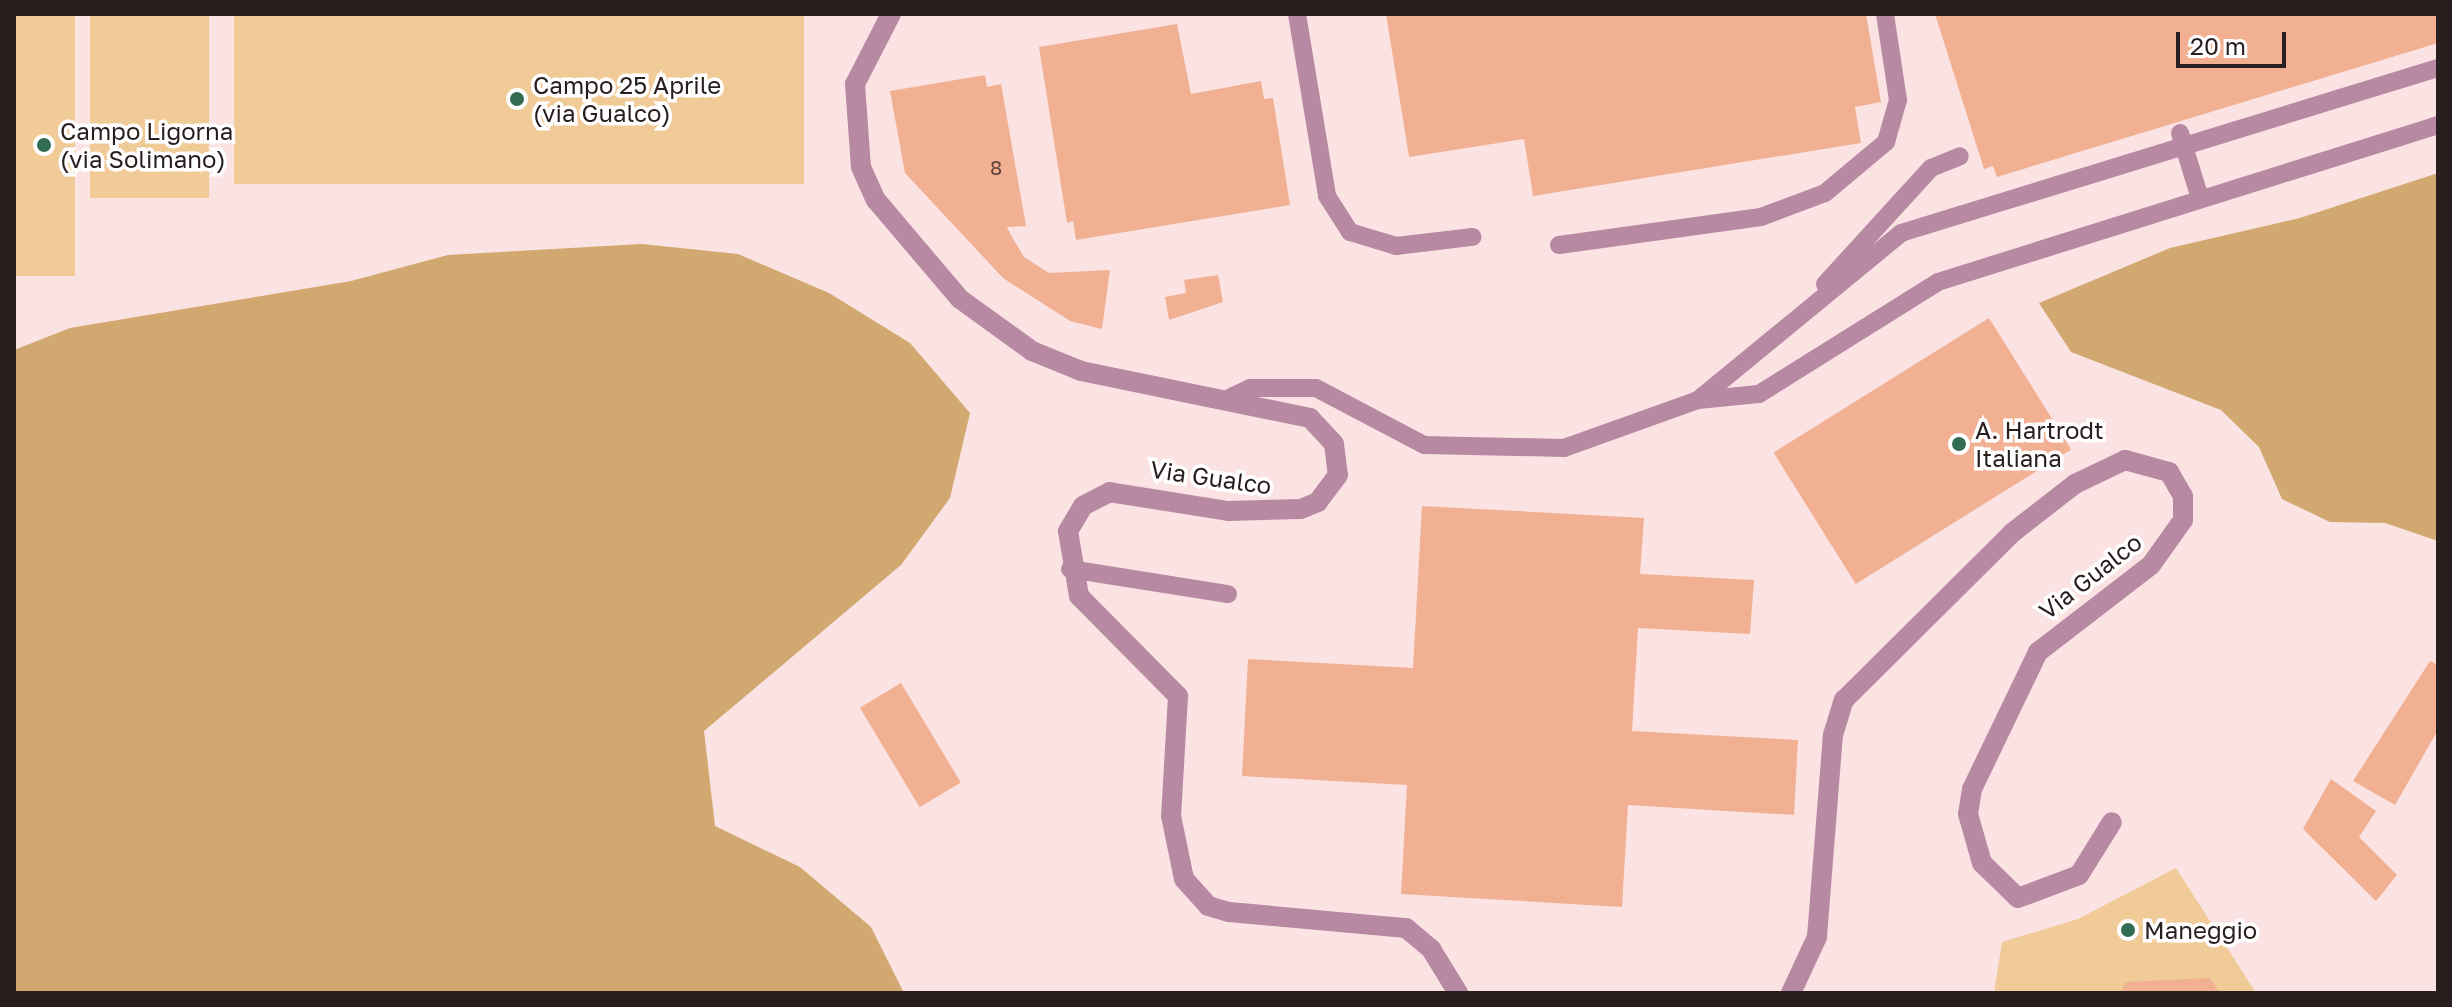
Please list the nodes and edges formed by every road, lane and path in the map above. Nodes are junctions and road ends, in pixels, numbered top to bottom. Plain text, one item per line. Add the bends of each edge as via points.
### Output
1 (891, 14) edge
2 (1297, 14) edge
3 (1885, 14) edge
4 (2438, 68) edge
5 (2438, 125) edge
6 (2180, 133) dead end
7 (1960, 156) dead end
8 (2199, 195) junction
9 (1472, 237) dead end
10 (1559, 245) dead end
11 (1780, 333) junction
12 (1231, 397) junction
13 (1698, 400) junction
14 (1070, 569) junction
15 (1228, 594) dead end
16 (2112, 822) dead end
17 (1458, 993) edge
18 (1791, 993) edge

1 - 12 street, Via Gualco via 864,60 852,117 876,200 930,266 982,319 1032,351 1081,371
2 - 9 lane via 1327,196 1350,232 1396,246
3 - 10 lane via 1898,100 1886,142 1825,193 1761,217
4 - 11 lane via 1901,233
5 - 8 lane
6 - 8 lane
7 - 11 lane via 1931,168
8 - 13 lane via 1938,282 1759,394
11 - 13 lane
12 - 13 lane via 1250,388 1316,388 1424,445 1564,448
12 - 14 street, Via Gualco via 1326,429 1338,475 1318,502 1276,513 1228,511 1110,492 1073,518
14 - 15 lane
14 - 17 street, Via Gualco via 1091,611 1178,696 1171,816 1177,864 1195,895 1229,912 1406,928 1431,949
16 - 18 street, Via Gualco via 2079,875 2018,898 1982,863 1968,814 1972,789 2038,652 2151,565 2183,520 2183,496 2169,472 2125,460 2075,484 2012,533 1844,700 1833,735 1817,937

